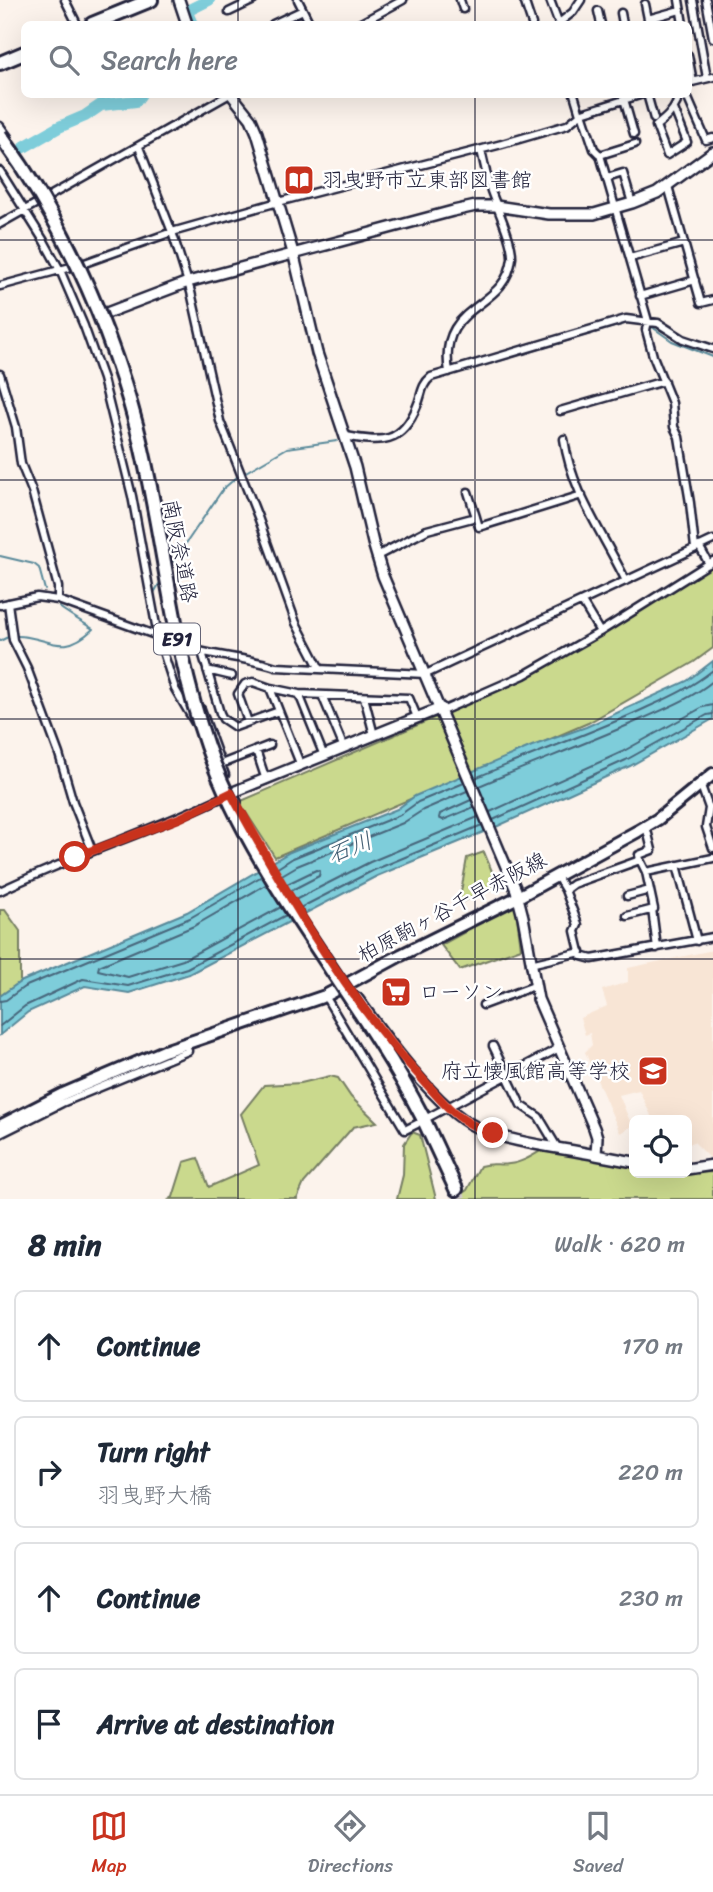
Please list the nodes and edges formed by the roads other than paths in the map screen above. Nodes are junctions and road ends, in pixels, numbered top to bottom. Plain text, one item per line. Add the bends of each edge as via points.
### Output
1 (65, 0) edge
2 (151, 0) edge
3 (179, 0) edge
4 (254, 0) edge
5 (298, 0) edge
6 (403, 0) edge
7 (460, 0) edge
8 (524, 0) edge
9 (581, 0) edge
10 (679, 0) edge
11 (693, 0) edge
12 (706, 0) edge
13 (553, 1) edge
14 (645, 4) dead end
15 (463, 9) dead end
16 (303, 10) junction
17 (598, 10) dead end
18 (681, 10) junction
19 (229, 12) dead end
20 (621, 13) dead end
21 (76, 21) edge
22 (99, 21) edge
23 (186, 21) edge
24 (283, 21) edge
25 (308, 21) edge
26 (364, 21) edge
27 (531, 21) edge
28 (558, 21) edge
29 (562, 21) edge
30 (600, 21) edge
31 (622, 21) edge
32 (648, 21) edge
33 (651, 21) edge
34 (683, 21) edge
35 (699, 33) junction
36 (712, 34) edge
37 (21, 54) edge
38 (0, 63) edge
39 (710, 77) edge
40 (692, 82) edge
41 (224, 98) edge
42 (234, 98) edge
43 (575, 98) edge
44 (616, 98) edge
45 (628, 98) edge
46 (643, 98) edge
47 (676, 98) edge
48 (688, 98) edge
49 (624, 99) junction
50 (674, 109) junction
51 (581, 113) junction
52 (654, 119) dead end
53 (0, 125) edge
54 (634, 134) dead end
55 (0, 135) edge
56 (713, 138) edge
57 (635, 144) dead end
58 (0, 145) edge
59 (139, 147) junction
60 (481, 150) junction
61 (713, 152) edge
62 (600, 155) junction
63 (0, 171) edge
64 (607, 178) junction
65 (668, 186) junction
66 (45, 198) junction
67 (278, 202) junction
68 (632, 203) junction
69 (496, 206) junction
70 (617, 208) junction
71 (25, 210) junction
72 (0, 224) edge
73 (172, 232) junction
74 (684, 243) junction
75 (293, 253) junction
76 (630, 258) junction
77 (82, 264) junction
78 (60, 270) junction
79 (695, 280) junction
80 (188, 282) junction
81 (0, 286) edge
82 (640, 296) junction
83 (713, 300) edge
84 (104, 314) junction
85 (648, 321) junction
86 (712, 339) edge
87 (713, 349) edge
88 (449, 372) junction
89 (0, 374) edge
90 (664, 381) junction
91 (560, 411) dead end
92 (346, 436) junction
93 (564, 439) dead end
94 (468, 492) dead end
95 (582, 495) junction
96 (476, 517) junction
97 (713, 540) edge
98 (697, 547) junction
99 (377, 556) junction
100 (711, 562) edge
101 (626, 581) junction
102 (58, 600) junction
103 (582, 601) junction
104 (4, 604) edge
105 (600, 632) junction
106 (158, 636) junction
107 (184, 648) junction
108 (202, 652) junction
109 (320, 669) junction
110 (207, 670) junction
111 (426, 674) junction
112 (232, 676) dead end
113 (270, 688) junction
114 (299, 694) junction
115 (322, 695) junction
116 (364, 697) junction
117 (279, 711) junction
118 (442, 712) junction
119 (417, 717) junction
120 (248, 722) junction
121 (374, 735) junction
122 (270, 745) dead end
123 (344, 748) junction
124 (256, 750) junction
125 (324, 756) junction
126 (221, 764) junction
127 (301, 766) junction
128 (713, 774) edge
129 (266, 780) junction
130 (702, 788) junction
131 (713, 789) edge
132 (231, 793) junction
133 (646, 826) junction
134 (713, 848) edge
135 (92, 850) junction
136 (713, 858) edge
137 (640, 860) junction
138 (677, 865) junction
139 (646, 872) junction
140 (556, 875) junction
141 (565, 890) junction
142 (650, 890) junction
143 (0, 891) edge
144 (517, 894) junction
145 (627, 896) dead end
146 (652, 909) junction
147 (627, 916) dead end
148 (713, 937) edge
149 (697, 941) junction
150 (657, 948) junction
151 (581, 952) junction
152 (530, 964) junction
153 (345, 980) junction
154 (534, 986) junction
155 (325, 996) junction
156 (484, 1005) dead end
157 (185, 1043) junction
158 (493, 1046) dead end
159 (559, 1048) junction
160 (506, 1077) junction
161 (448, 1107) junction
162 (421, 1119) junction
163 (0, 1126) edge
164 (0, 1134) edge
165 (557, 1147) junction
166 (596, 1155) junction
167 (629, 1161) edge
168 (713, 1165) edge
169 (692, 1168) edge
170 (453, 1190) tunnel mouth

1 - 21 street
2 - 22 highway
3 - 23 street
4 - 19 street
5 - 16 street
6 - 26 street
7 - 15 street
8 - 27 street
9 - 29 street
10 - 18 street
11 - 35 street
12 - 36 street
13 - 28 street
14 - 32 street
16 - 24 street
16 - 25 street
17 - 30 street
18 - 33 street
18 - 34 street
20 - 31 street
35 - 36 street
35 - 39 street
37 - 38 highway
39 - 40 street
41 - 59 street
42 - 67 street via 251,119
43 - 51 street
44 - 49 street
44 - 51 street
45 - 49 street
46 - 52 street
47 - 50 street
48 - 56 street via 706,141
49 - 54 street
50 - 50 street via 656,126 667,155 687,142
51 - 60 street via 567,125
51 - 62 street
53 - 66 street
55 - 162 highway, 南阪奈道路 / E91, bridge via 62,233 117,359 137,430 191,699 230,804 282,895 402,1079
57 - 62 street
58 - 162 highway, 南阪奈道路 / E91, bridge via 59,236 113,360 188,700 226,805 258,864
59 - 66 street
59 - 73 street
60 - 67 street
60 - 69 street
61 - 65 street
62 - 64 street
63 - 71 street
64 - 68 street via 623,173
64 - 70 street
65 - 68 street
65 - 74 street
66 - 71 street
66 - 77 street
67 - 73 street
67 - 75 street
68 - 70 street
69 - 70 street via 573,215
69 - 75 street via 453,211
69 - 88 street via 511,260 500,290 457,324 446,352
70 - 76 street
71 - 72 street
71 - 78 street
73 - 77 street
73 - 80 street
74 - 76 street
74 - 79 street
75 - 80 street
75 - 92 street via 317,353
76 - 82 street
77 - 78 street
77 - 84 street
78 - 81 street
78 - 106 street via 103,379 118,432
79 - 82 street
79 - 83 street via 701,303
80 - 84 street
80 - 109 street via 220,421 296,623
82 - 85 street
84 - 107 street via 139,418
85 - 87 street
85 - 88 street via 626,319
85 - 90 street via 646,330
86 - 87 street
88 - 92 street via 426,381 411,418 390,439 382,442
89 - 102 street
90 - 91 street
90 - 98 street via 673,403
92 - 99 street
93 - 95 street via 566,459
94 - 96 street
95 - 96 street via 479,527
95 - 101 street
96 - 99 street via 427,530
97 - 98 street
98 - 100 street
98 - 101 street
99 - 111 street
100 - 105 street
101 - 103 street
102 - 104 street via 41,597
102 - 106 street
103 - 105 street
103 - 111 street
104 - 135 street via 13,640
105 - 118 street via 524,676
106 - 107 street
106 - 132 street via 176,689
107 - 108 street
107 - 126 street
108 - 109 street via 276,667
108 - 110 street
109 - 111 street
110 - 112 street
110 - 120 street via 223,719 234,727
111 - 118 street
113 - 114 street
113 - 117 street
113 - 120 street via 253,682 238,694
114 - 115 street
114 - 125 street
115 - 116 street
115 - 123 street
116 - 119 street via 409,698
116 - 121 street
117 - 120 street
117 - 127 street
118 - 119 street
118 - 144 street
119 - 121 street
121 - 123 street
122 - 124 street
123 - 125 street
124 - 126 street
124 - 129 street
125 - 127 street
126 - 132 street
127 - 129 street
128 - 130 main road, 柏原駒ヶ谷千早赤阪線
129 - 132 street
130 - 131 street
130 - 133 main road, 柏原駒ヶ谷千早赤阪線
130 - 134 street
132 - 135 street via 180,818
132 - 153 street, bridge via 264,855
133 - 137 street via 652,850 639,855
133 - 140 main road, 柏原駒ヶ谷千早赤阪線
135 - 143 street
136 - 138 street
137 - 139 street
137 - 141 street
138 - 139 street
138 - 149 street
139 - 142 street
140 - 141 street
140 - 144 main road, 柏原駒ヶ谷千早赤阪線
141 - 151 street via 578,925 575,931
142 - 145 street
142 - 146 street
144 - 152 street
144 - 153 main road, 柏原駒ヶ谷千早赤阪線
146 - 147 street
146 - 150 street
148 - 149 street
149 - 150 street
150 - 151 street via 592,959
151 - 152 street
152 - 154 street
153 - 155 main road, 柏原駒ヶ谷千早赤阪線
153 - 161 street via 381,1031
154 - 156 street
154 - 159 street
155 - 157 main road, 柏原駒ヶ谷千早赤阪線
155 - 162 street via 405,1130
157 - 163 main road, 柏原駒ヶ谷千早赤阪線
157 - 164 street via 188,1051 138,1069
158 - 160 street
159 - 160 street
159 - 166 street via 597,1137
160 - 161 street
160 - 165 street via 521,1105 539,1117
161 - 162 street
161 - 165 street via 478,1128
162 - 170 highway, 南阪奈道路 / E91
165 - 166 street
166 - 167 street
168 - 169 street

